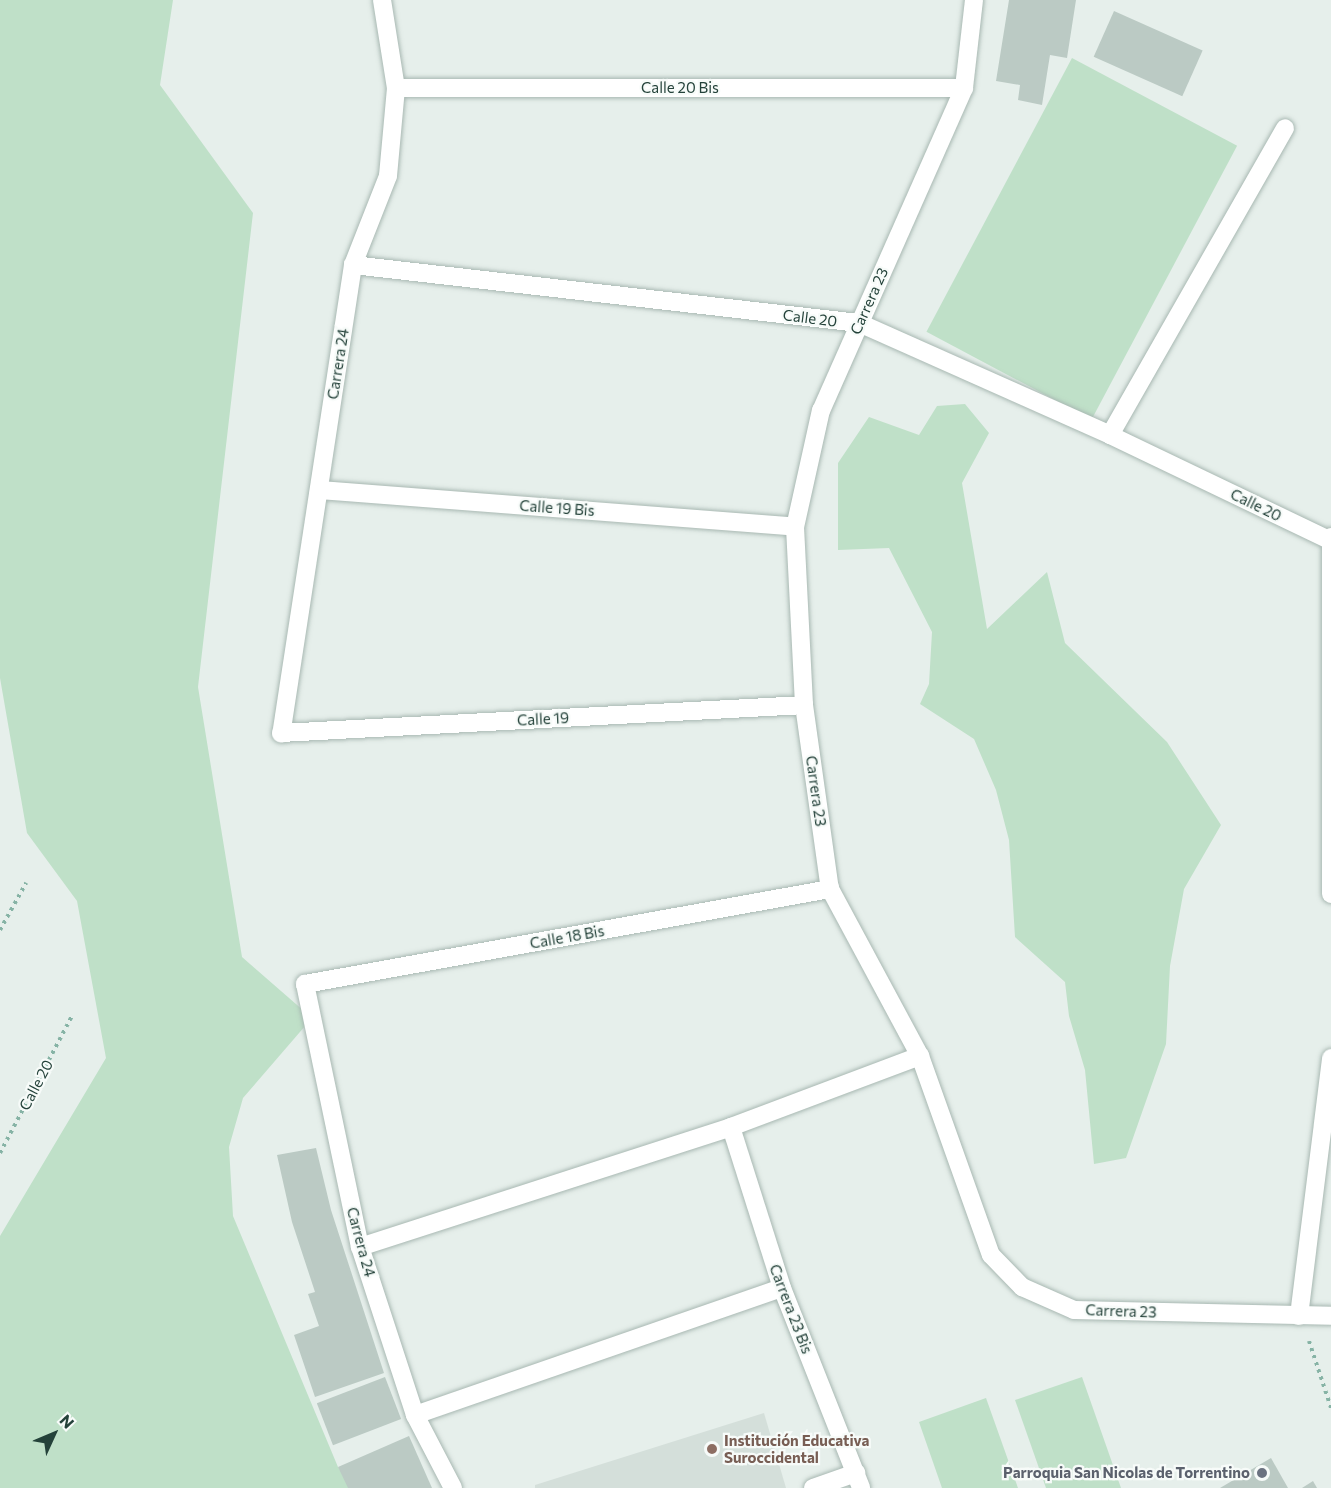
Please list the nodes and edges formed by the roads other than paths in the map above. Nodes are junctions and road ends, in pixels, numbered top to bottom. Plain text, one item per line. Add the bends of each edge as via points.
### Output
1 (382, 0) edge
2 (974, 0) edge
3 (396, 88) junction
4 (964, 88) junction
5 (1286, 128) dead end
6 (353, 265) junction
7 (859, 323) junction
8 (1110, 435) junction
9 (319, 490) junction
10 (795, 527) junction
11 (1330, 538) edge
12 (804, 705) junction
13 (281, 733) joint
14 (830, 889) junction
15 (1331, 894) edge
16 (305, 984) joint
17 (920, 1056) junction
18 (1331, 1058) edge
19 (731, 1127) junction
20 (360, 1247) junction
21 (782, 1288) junction
22 (1299, 1316) junction
23 (1331, 1316) edge
24 (415, 1415) junction
25 (859, 1481) edge
26 (453, 1488) edge
27 (813, 1488) edge

1 - 3 street, Carrera 24
2 - 4 street, Carrera 23
3 - 4 street, Calle 20 Bis
3 - 6 street, Carrera 24 via 388,176
4 - 7 street, Carrera 23
5 - 8 street
6 - 7 street, Calle 20
6 - 9 street, Carrera 24
7 - 8 street, Calle 20
7 - 10 street, Carrera 23 via 821,410
8 - 11 street, Calle 20
9 - 10 street, Calle 19 Bis
9 - 13 street, Carrera 24
10 - 12 street, Carrera 23
11 - 15 street
12 - 13 street, Calle 19
12 - 14 street, Carrera 23
14 - 16 street, Calle 18 Bis
14 - 17 street, Carrera 23
16 - 20 street, Carrera 24
17 - 19 street
17 - 22 street, Carrera 23 via 991,1255 1022,1287 1074,1310
18 - 22 street
19 - 20 street
19 - 21 street, Carrera 23 Bis
20 - 24 street, Carrera 24
21 - 24 street
21 - 25 street, Carrera 23 Bis
22 - 23 street, Carrera 23
24 - 26 street, Carrera 24
25 - 27 street

